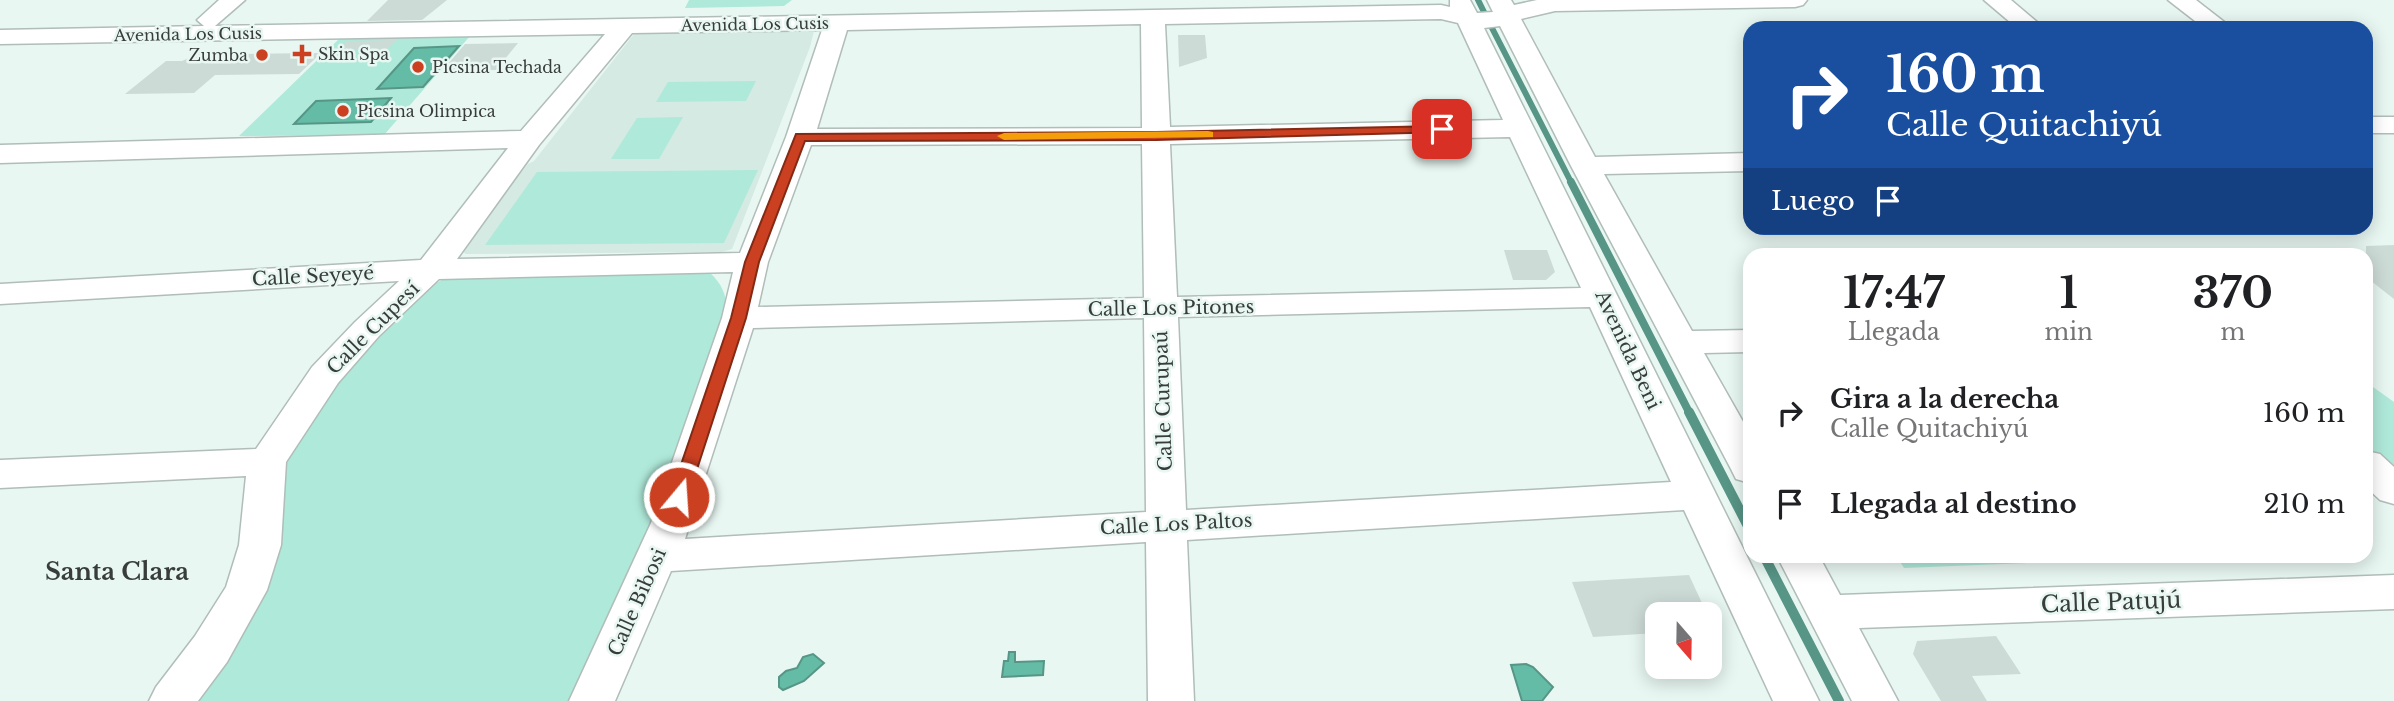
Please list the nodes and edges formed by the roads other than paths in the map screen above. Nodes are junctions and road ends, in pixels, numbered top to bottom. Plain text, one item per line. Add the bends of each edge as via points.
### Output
1 (233, 0) edge
2 (1377, 0) edge
3 (1795, 0) edge
4 (1996, 0) edge
5 (2180, 0) edge
6 (1418, 6) edge
7 (1511, 6) edge
8 (1152, 7) edge
9 (1463, 10) edge
10 (815, 11) edge
11 (209, 20) junction
12 (2023, 21) edge
13 (2210, 21) edge
14 (428, 23) junction
15 (625, 26) junction
16 (7, 31) edge
17 (2373, 125) edge
18 (2394, 125) edge
19 (1520, 128) junction
20 (1156, 136) junction
21 (800, 137) junction
22 (529, 139) junction
23 (0, 154) edge
24 (1743, 162) edge
25 (1585, 166) junction
26 (752, 262) junction
27 (432, 269) junction
28 (0, 294) edge
29 (1603, 297) junction
30 (1161, 308) junction
31 (738, 318) junction
32 (1743, 341) edge
33 (1682, 342) junction
34 (1743, 456) edge
35 (267, 462) junction
36 (2373, 470) edge
37 (0, 474) edge
38 (2394, 490) edge
39 (1696, 495) junction
40 (1167, 524) junction
41 (657, 556) junction
42 (1802, 563) edge
43 (2394, 592) edge
44 (1828, 612) junction
45 (172, 701) edge
46 (592, 701) edge
47 (1171, 701) edge
48 (1796, 701) edge
49 (1875, 701) edge

1 - 11 street
2 - 8 street, Avenida Los Cusis
3 - 7 street, Avenida Los Cusis
4 - 12 street
5 - 13 street
6 - 8 street, Avenida Los Cusis
6 - 9 street, Avenida Los Cusis via 1441,12
7 - 9 street, Avenida Los Cusis via 1491,21
7 - 25 street
8 - 10 street, Avenida Los Cusis via 1088,12
8 - 20 street, Calle Curupaú
9 - 19 street, Avenida Beni
10 - 14 street, Avenida Los Cusis via 667,8
10 - 15 street, Avenida Los Cusis
10 - 21 street, Calle Bibosi
11 - 14 street, Avenida Los Cusis
11 - 16 street, Avenida Los Cusis via 49,22 21,33
14 - 15 street, Avenida Los Cusis
14 - 16 street, Avenida Los Cusis
15 - 22 street, Calle Cupesí
17 - 18 street
19 - 20 street
19 - 29 street, Avenida Beni
20 - 21 street
20 - 30 street, Calle Curupaú
21 - 26 street, Calle Bibosi
22 - 23 street
22 - 27 street, Calle Cupesí
24 - 25 street
25 - 33 street
26 - 27 street, Calle Seyeyé
26 - 31 street, Calle Bibosi
27 - 28 street, Calle Seyeyé
27 - 35 street, Calle Cupesí via 325,375
29 - 30 street, Calle Los Pitones
29 - 39 street, Avenida Beni
30 - 31 street, Calle Los Pitones
30 - 40 street, Calle Curupaú
31 - 41 street, Calle Bibosi
32 - 33 street
33 - 34 street
35 - 37 street
35 - 45 street, Calle Cupesí via 260,545 246,590 211,649
36 - 38 street
39 - 40 street, Calle Los Paltos
39 - 48 street, Avenida Beni
40 - 41 street, Calle Los Paltos
40 - 47 street, Calle Curupaú
41 - 46 street, Calle Bibosi
42 - 44 street
43 - 44 street, Calle Patujú
44 - 49 street

